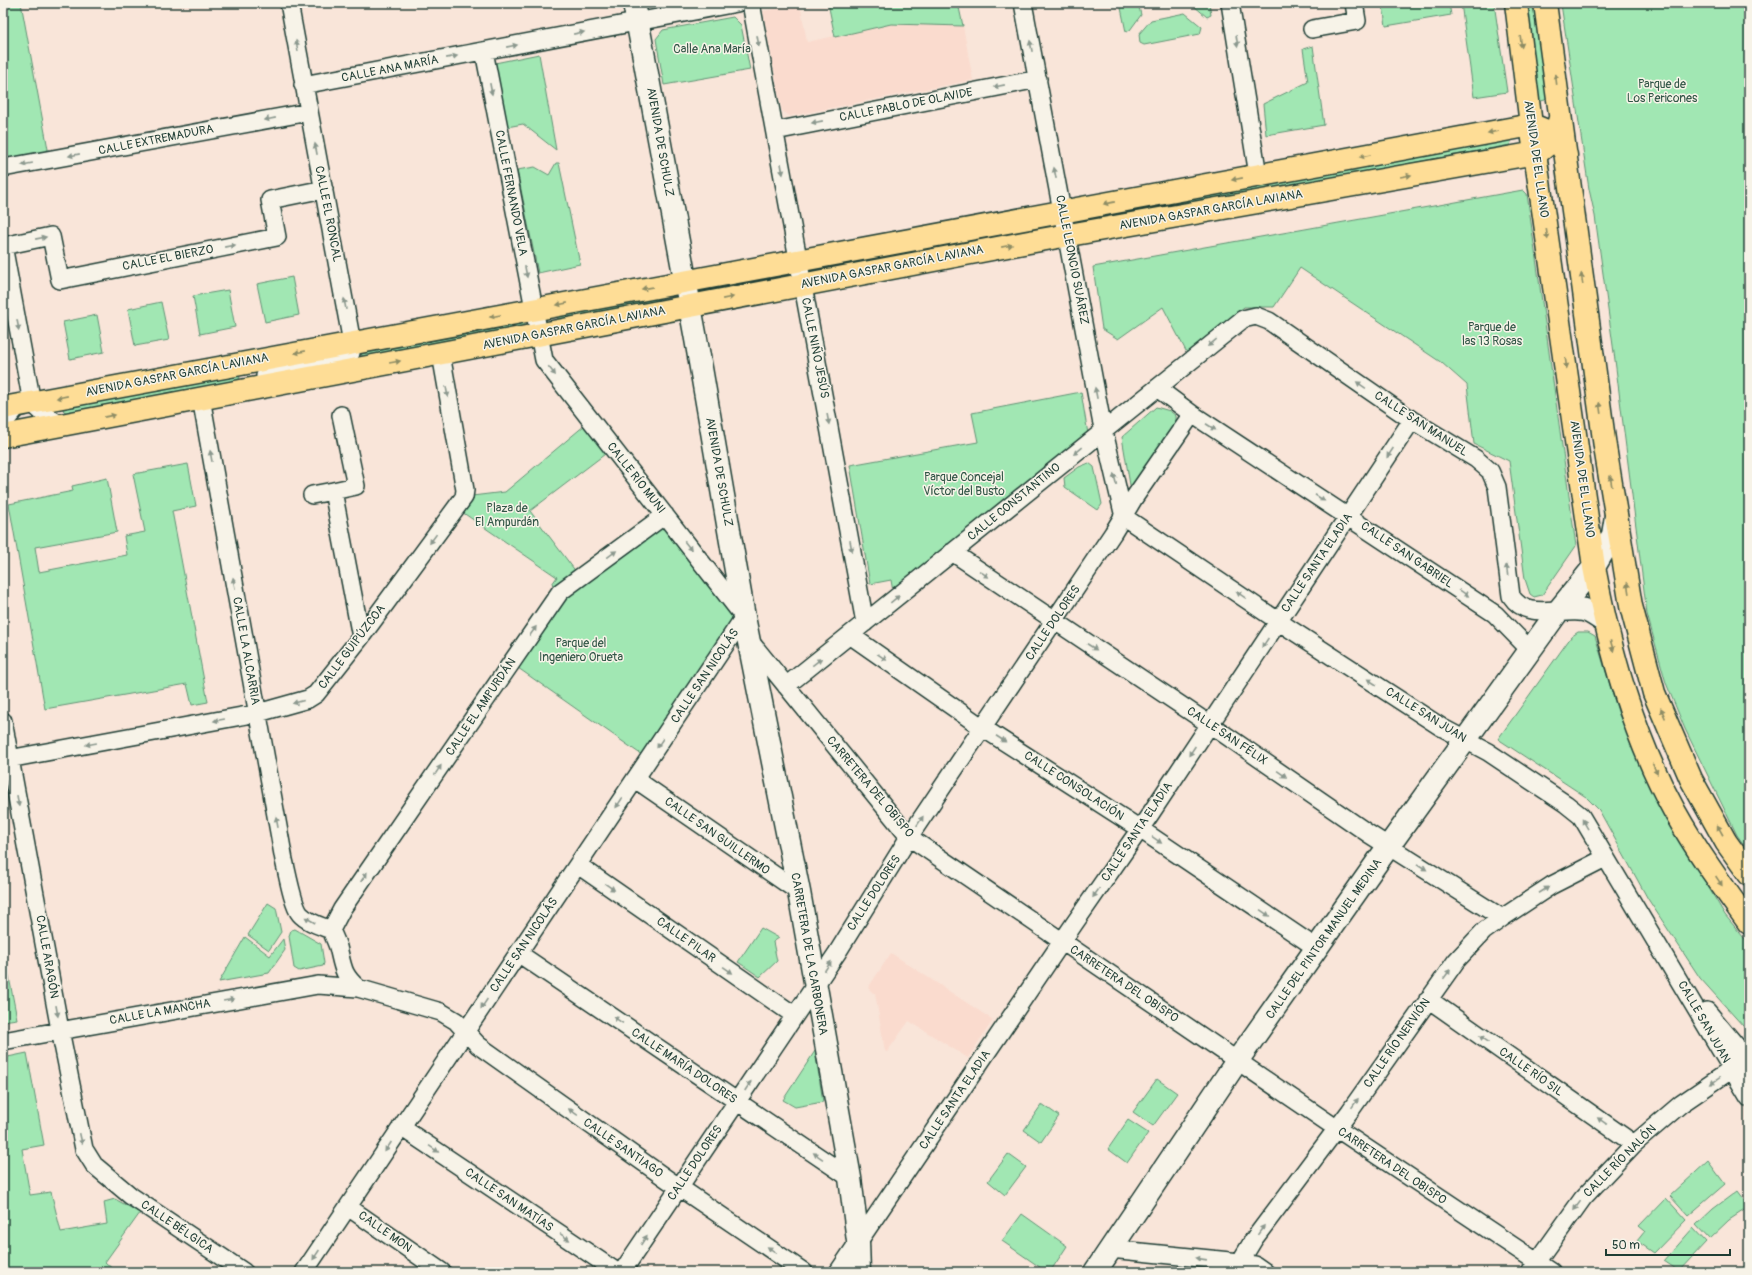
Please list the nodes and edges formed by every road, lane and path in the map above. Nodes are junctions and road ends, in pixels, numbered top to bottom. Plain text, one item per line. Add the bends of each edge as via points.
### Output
1 (289, 3) edge
2 (737, 3) edge
3 (751, 3) edge
4 (1024, 3) edge
5 (1230, 3) edge
6 (1354, 3) edge
7 (1516, 3) edge
8 (1545, 3) edge
9 (636, 13) edge
10 (1312, 29) dead end
11 (484, 51) junction
12 (1038, 79) junction
13 (303, 85) junction
14 (309, 112) junction
15 (1531, 125) junction
16 (1557, 127) junction
17 (775, 131) junction
18 (1536, 153) junction
19 (3, 168) edge
20 (1258, 175) junction
21 (324, 189) junction
22 (1062, 212) junction
23 (1067, 235) junction
24 (3, 246) edge
25 (798, 260) junction
26 (685, 281) junction
27 (803, 284) junction
28 (689, 306) junction
29 (533, 309) junction
30 (1243, 319) joint
31 (539, 335) junction
32 (352, 343) junction
33 (441, 354) junction
34 (1157, 388) junction
35 (250, 389) junction
36 (200, 398) junction
37 (18, 405) edge
38 (1192, 414) junction
39 (341, 415) dead end
40 (3, 420) edge
41 (1412, 420) junction
42 (61, 425) junction
43 (1104, 431) junction
44 (3, 436) edge
45 (333, 491) junction
46 (312, 495) dead end
47 (665, 515) junction
48 (1348, 516) junction
49 (1616, 516) junction
50 (1124, 517) junction
51 (952, 552) junction
52 (1594, 567) junction
53 (1511, 596) junction
54 (1560, 610) junction
55 (1495, 614) junction
56 (744, 617) junction
57 (1279, 621) junction
58 (1054, 622) junction
59 (1605, 622) junction
60 (865, 623) junction
61 (850, 635) junction
62 (361, 637) junction
63 (748, 638) junction
64 (1530, 650) junction
65 (786, 686) junction
66 (258, 713) junction
67 (3, 721) edge
68 (1210, 725) junction
69 (984, 728) junction
70 (1465, 740) junction
71 (6, 759) edge
72 (635, 779) junction
73 (1140, 829) junction
74 (909, 837) junction
75 (1389, 846) junction
76 (1605, 858) junction
77 (578, 865) junction
78 (1749, 874) edge
79 (799, 892) junction
80 (1502, 918) junction
81 (1749, 923) edge
82 (331, 930) junction
83 (1062, 942) junction
84 (1318, 949) junction
85 (518, 953) junction
86 (341, 967) junction
87 (1672, 967) junction
88 (318, 985) junction
89 (814, 986) junction
90 (358, 988) junction
91 (1428, 1000) junction
92 (794, 1015) junction
93 (60, 1030) junction
94 (466, 1032) junction
95 (3, 1041) edge
96 (1748, 1058) edge
97 (1238, 1061) junction
98 (1731, 1070) junction
99 (1749, 1098) edge
100 (737, 1102) junction
101 (402, 1127) junction
102 (1336, 1128) junction
103 (1634, 1144) junction
104 (850, 1178) junction
105 (113, 1181) joint
106 (679, 1187) junction
107 (348, 1207) junction
108 (858, 1241) junction
109 (1110, 1249) junction
110 (1235, 1267) edge
111 (1533, 1267) edge
112 (244, 1272) edge
113 (304, 1272) edge
114 (442, 1272) edge
115 (617, 1272) edge
116 (622, 1272) edge
117 (804, 1272) edge
118 (838, 1272) edge
119 (859, 1272) edge
120 (1095, 1272) edge
121 (1265, 1272) edge
122 (1552, 1272) edge

13 -> 1 street, CALLE EL RONCAL
2 - 9 street, CALLE ANA MARÍA
3 -> 17 street, CALLE NIÑO JESÚS
12 -> 4 street, CALLE LEONCIO SUÁREZ
5 -> 20 street
6 - 10 street via 1357,21
7 -> 15 main road, AVENIDA DE EL LLANO
16 -> 8 main road
11 -> 9 street, CALLE ANA MARÍA
9 - 26 street, AVENIDA DE SCHULZ
13 -> 11 street, CALLE ANA MARÍA
11 -> 29 street, CALLE FERNANDO VELA
12 -> 17 street, CALLE PABLO DE OLAVIDE
22 -> 12 street, CALLE LEONCIO SUÁREZ
13 - 14 street, CALLE EL RONCAL
14 -> 19 street, CALLE EXTREMADURA
21 -> 14 street, CALLE EL RONCAL
15 - 16 main road via 1545,130
15 - 18 main road, AVENIDA DE EL LLANO
15 -> 20 main road, AVENIDA GASPAR GARCÍA LAVIANA
16 - 18 main road via 1548,146
49 -> 16 main road via 1566,155 1558,138
17 -> 25 street, CALLE NIÑO JESÚS
23 -> 18 main road, AVENIDA GASPAR GARCÍA LAVIANA
18 -> 52 main road, AVENIDA DE EL LLANO
20 -> 22 main road, AVENIDA GASPAR GARCÍA LAVIANA
24 -> 21 street, CALLE EL BIERZO via 51,236 60,280 277,237 270,200
32 -> 21 street, CALLE EL RONCAL
22 - 23 street, CALLE LEONCIO SUÁREZ
22 - 25 main road, AVENIDA GASPAR GARCÍA LAVIANA
27 -> 23 main road, AVENIDA GASPAR GARCÍA LAVIANA
43 -> 23 street, CALLE LEONCIO SUÁREZ
24 -> 37 street
25 - 26 main road, AVENIDA GASPAR GARCÍA LAVIANA
25 - 27 street, CALLE NIÑO JESÚS
26 - 28 street, AVENIDA DE SCHULZ
26 -> 29 main road, AVENIDA GASPAR GARCÍA LAVIANA
28 -> 27 main road, AVENIDA GASPAR GARCÍA LAVIANA
27 -> 60 street, CALLE NIÑO JESÚS
28 - 31 main road, AVENIDA GASPAR GARCÍA LAVIANA
28 - 56 street, AVENIDA DE SCHULZ
29 - 31 street, CALLE FERNANDO VELA
29 -> 32 main road, AVENIDA GASPAR GARCÍA LAVIANA
30 -> 34 street, CALLE CONSTANTINO
41 -> 30 street, CALLE SAN MANUEL via 1268,321 1256,316
31 - 33 main road, AVENIDA GASPAR GARCÍA LAVIANA
31 -> 47 street, CALLE RÍO MUNI via 544,360
32 - 35 street, AVENIDA GASPAR GARCÍA LAVIANA via 351,353 262,377
32 -> 37 main road, AVENIDA GASPAR GARCÍA LAVIANA
35 -> 33 main road, AVENIDA GASPAR GARCÍA LAVIANA
33 -> 62 street, CALLE GUIPÚZCOA via 465,490 464,497
34 - 38 street, CALLE SAN GABRIEL
34 - 43 street, CALLE CONSTANTINO
35 - 36 main road, AVENIDA GASPAR GARCÍA LAVIANA
42 -> 36 main road, AVENIDA GASPAR GARCÍA LAVIANA
66 -> 36 street, CALLE LA ALCARRIA
37 - 40 street via 7,419
37 - 42 street
38 -> 48 street, CALLE SAN GABRIEL
38 - 50 street, CALLE DOLORES via 1134,498
39 - 45 street via 356,486
41 -> 48 street, CALLE SANTA ELADIA
53 -> 41 street, CALLE SAN MANUEL via 1497,487 1490,471 1476,459
42 - 44 main road, AVENIDA GASPAR GARCÍA LAVIANA
50 -> 43 street, CALLE LEONCIO SUÁREZ
43 -> 51 street, CALLE CONSTANTINO
45 - 46 street
45 - 62 street
47 -> 56 street, CALLE RÍO MUNI
82 -> 47 street, CALLE EL AMPURDÁN via 346,903 560,592
48 -> 55 street, CALLE SAN GABRIEL
48 - 57 street, CALLE SANTA ELADIA
49 - 52 street, CALLE DEL PINTOR MANUEL MEDINA via 1613,535
78 -> 49 main road via 1726,842 1691,779 1654,693 1631,606
57 -> 50 street, CALLE SAN JUAN
50 - 58 street, CALLE DOLORES
51 -> 58 street, CALLE SAN FÉLIX
60 -> 51 street, CALLE CONSTANTINO
52 - 54 street, CALLE DEL PINTOR MANUEL MEDINA
52 - 59 main road, AVENIDA DE EL LLANO
53 - 54 street via 1517,605 1535,611
53 - 55 street via 1507,610
54 - 59 street via 1580,608
54 - 64 street, CALLE DEL PINTOR MANUEL MEDINA
55 - 64 street, CALLE SAN GABRIEL
56 - 63 street, AVENIDA DE SCHULZ
56 -> 72 street, CALLE SAN NICOLÁS
57 -> 68 street, CALLE SANTA ELADIA
70 -> 57 street, CALLE SAN JUAN
58 -> 68 street, CALLE SAN FÉLIX
58 - 69 street, CALLE DOLORES
59 -> 81 main road, AVENIDA DE EL LLANO via 1642,742 1675,811 1710,868
60 - 61 street, CALLE CONSTANTINO
65 -> 61 street, CALLE CONSTANTINO
61 -> 69 street, CALLE CONSOLACIÓN
62 -> 66 street, CALLE GUIPÚZCOA via 316,694 308,699
63 - 65 street, CARRETERA DEL OBISPO
63 - 79 street, CARRETERA DE LA CARBONERA
64 - 70 street, CALLE DEL PINTOR MANUEL MEDINA
65 - 74 street, CARRETERA DEL OBISPO
66 -> 71 street, CALLE GUIPÚZCOA
82 -> 66 street, CALLE LA ALCARRIA via 312,923 300,914 295,904 284,860
67 - 71 street, CALLE ARAGÓN
68 -> 73 street, CALLE SANTA ELADIA
68 -> 75 street, CALLE SAN FÉLIX
69 -> 73 street, CALLE CONSOLACIÓN
74 -> 69 street, CALLE DOLORES
70 - 75 street, CALLE DEL PINTOR MANUEL MEDINA
76 -> 70 street, CALLE SAN JUAN via 1580,816 1488,752
71 -> 93 street, CALLE ARAGÓN
72 -> 77 street, CALLE SAN NICOLÁS
72 - 79 street, CALLE SAN GUILLERMO
73 -> 83 street, CALLE SANTA ELADIA
73 -> 84 street, CALLE CONSOLACIÓN
74 - 83 street, CARRETERA DEL OBISPO
89 -> 74 street, CALLE DOLORES
75 -> 80 street, CALLE SAN FÉLIX
75 - 84 street, CALLE DEL PINTOR MANUEL MEDINA
80 -> 76 street, CALLE RÍO NERVIÓN via 1552,886
76 - 87 street, CALLE SAN JUAN
77 - 85 street, CALLE SAN NICOLÁS
77 -> 92 street, CALLE PILAR
79 - 89 street, CARRETERA DE LA CARBONERA
91 -> 80 street, CALLE RÍO NERVIÓN via 1456,961 1484,931
82 - 86 street via 338,947
83 - 97 street, CARRETERA DEL OBISPO
83 - 108 street, CALLE SANTA ELADIA
84 - 97 street, CALLE DEL PINTOR MANUEL MEDINA
85 -> 94 street, CALLE SAN NICOLÁS
100 -> 85 street, CALLE MARÍA DOLORES
86 - 88 street via 334,977
86 - 90 street via 348,979
87 - 96 street, CALLE SAN JUAN
87 - 98 street, CALLE SAN JUAN
88 - 90 street
93 -> 88 street, CALLE LA MANCHA
89 - 92 street, CALLE DOLORES
89 - 104 street, CARRETERA DE LA CARBONERA
90 - 94 street via 441,1012 456,1021
102 -> 91 street, CALLE RÍO NERVIÓN
103 -> 91 street, CALLE RÍO SIL
100 -> 92 street, CALLE DOLORES
93 - 95 street, CALLE LA MANCHA
93 -> 105 street, CALLE ARAGÓN via 84,1149 94,1165
94 - 101 street, CALLE SAN NICOLÁS
106 -> 94 street, CALLE SANTIAGO via 478,1045
96 - 98 street, CALLE RÍO NALÓN
97 - 102 street, CARRETERA DEL OBISPO
97 - 109 street, CALLE DEL PINTOR MANUEL MEDINA
98 - 99 street, CALLE SAN JUAN
98 -> 103 street, CALLE RÍO NALÓN via 1680,1104
104 -> 100 street, CALLE MARÍA DOLORES
100 - 106 street, CALLE DOLORES
101 -> 107 street, CALLE SAN NICOLÁS
101 -> 115 street, CALLE SAN MATÍAS
110 -> 102 street, CALLE RÍO NERVIÓN
102 - 111 street, CARRETERA DEL OBISPO
103 -> 111 street, CALLE RÍO NALÓN via 1583,1198
104 - 108 street, CARRETERA DE LA CARBONERA
105 - 112 street, CALLE BÉLGICA
116 -> 106 street, CALLE DOLORES
117 -> 106 street, CALLE SANTIAGO
107 -> 113 street, CALLE SAN NICOLÁS
107 - 114 street, CALLE MON
108 - 118 street, CALLE SANTA ELADIA
108 - 119 street, CARRETERA DE LA CARBONERA
110 -> 109 street
109 - 120 street, CALLE DEL PINTOR MANUEL MEDINA
110 - 121 street via 1255,1265
111 - 122 street, CARRETERA DEL OBISPO

